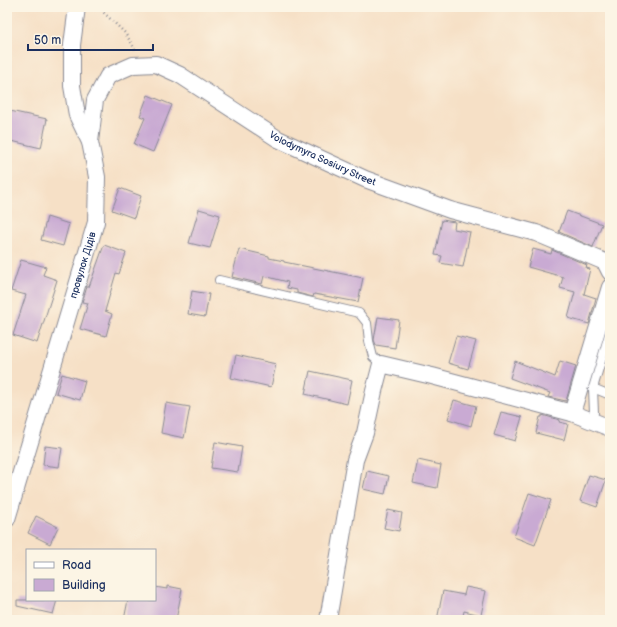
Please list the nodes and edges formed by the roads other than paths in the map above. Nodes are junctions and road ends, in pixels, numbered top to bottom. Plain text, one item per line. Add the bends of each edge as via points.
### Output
1 (77, 7) edge
2 (90, 142) junction
3 (610, 272) edge
4 (219, 280) dead end
5 (610, 287) edge
6 (610, 331) edge
7 (381, 364) junction
8 (593, 388) junction
9 (610, 395) edge
10 (572, 413) junction
11 (592, 421) junction
12 (610, 428) edge
13 (7, 519) edge
14 (328, 620) edge

1 - 2 street, провулок Дідів via 72,45 72,86 77,115
2 - 3 street, Volodymyra Sosiury Street via 94,100 108,76 133,64 156,64 180,75 278,139 365,179 450,210 536,232 606,262
2 - 13 street, провулок Дідів via 97,177 96,222
4 - 7 lane via 359,313 367,323 372,357
5 - 10 street
6 - 8 lane
7 - 10 street
7 - 14 street via 365,433 355,460
8 - 9 lane
8 - 11 lane
10 - 11 street
11 - 12 street

